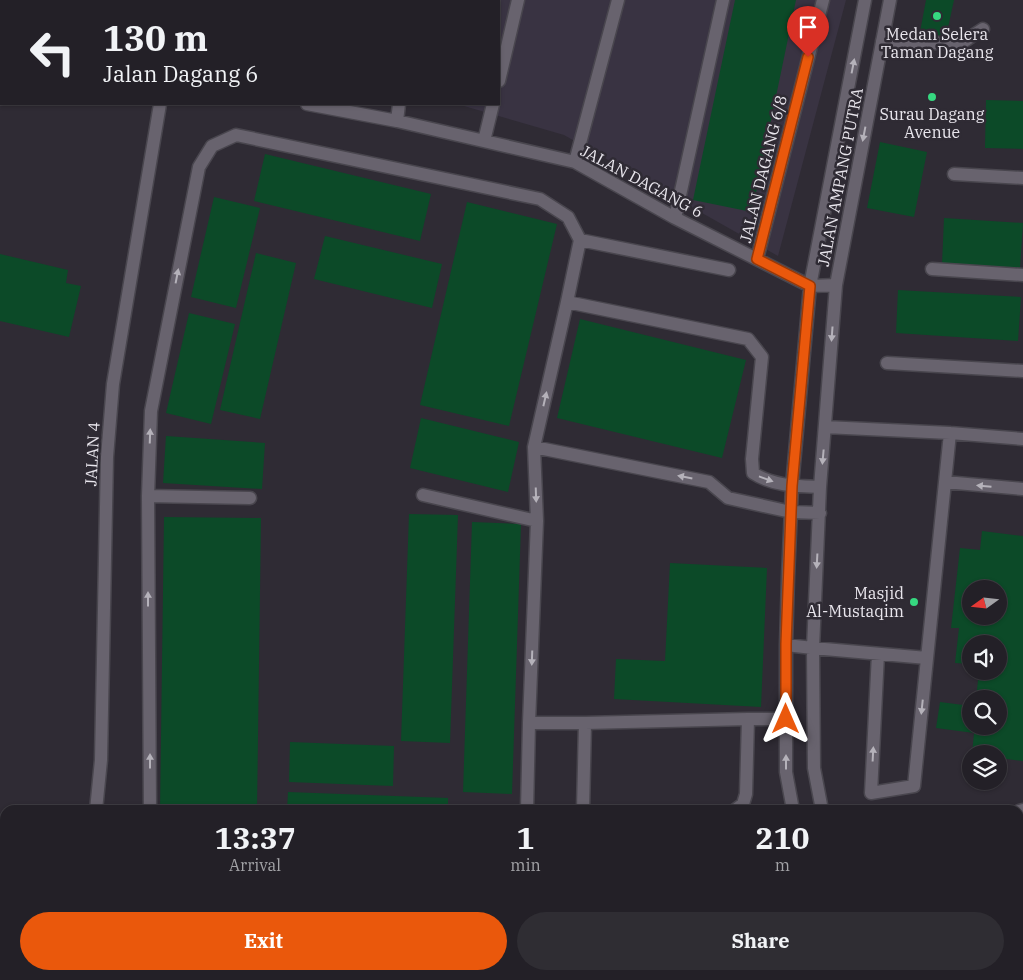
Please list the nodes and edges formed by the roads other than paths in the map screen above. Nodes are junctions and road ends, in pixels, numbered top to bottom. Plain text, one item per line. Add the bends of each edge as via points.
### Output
1 (518, 0) edge
2 (618, 0) edge
3 (723, 0) edge
4 (823, 0) edge
5 (865, 0) edge
6 (890, 0) edge
7 (983, 29) dead end
8 (882, 41) junction
9 (500, 77) edge
10 (160, 105) edge
11 (312, 105) edge
12 (399, 105) edge
13 (493, 105) edge
14 (397, 121) junction
15 (484, 141) junction
16 (575, 162) junction
17 (954, 174) dead end
18 (1023, 178) edge
19 (675, 218) junction
20 (580, 240) junction
21 (757, 259) junction
22 (932, 269) dead end
23 (729, 270) dead end
24 (1023, 275) edge
25 (810, 286) junction
26 (836, 286) junction
27 (566, 302) junction
28 (887, 363) dead end
29 (1023, 371) edge
30 (825, 427) junction
31 (950, 433) junction
32 (1023, 439) edge
33 (534, 446) junction
34 (945, 482) junction
35 (792, 486) junction
36 (820, 487) junction
37 (1023, 489) edge
38 (423, 495) dead end
39 (148, 496) junction
40 (250, 498) dead end
41 (792, 512) junction
42 (820, 513) junction
43 (538, 521) junction
44 (786, 644) junction
45 (813, 648) junction
46 (878, 654) junction
47 (927, 658) junction
48 (748, 719) junction
49 (786, 719) junction
50 (529, 723) junction
51 (585, 723) junction
52 (96, 805) edge
53 (150, 805) edge
54 (527, 805) edge
55 (583, 805) edge
56 (742, 805) edge
57 (792, 805) edge
58 (821, 805) edge

1 - 9 street
2 - 16 street
3 - 19 street
4 - 21 street, JALAN DAGANG 6/8
25 -> 5 street, JALAN AMPANG PUTRA
6 - 8 street, JALAN AMPANG PUTRA
7 - 8 street via 960,44
8 -> 26 street, JALAN AMPANG PUTRA
10 - 52 street, JALAN 4 via 113,384 107,457 101,760
11 - 14 street, JALAN DAGANG 6
12 - 14 street
13 - 15 street
14 - 15 street, JALAN DAGANG 6
15 - 16 street, JALAN DAGANG 6
16 - 19 street, JALAN DAGANG 6
17 - 18 street
19 - 21 street, JALAN DAGANG 6
20 - 23 street
20 - 27 street
39 -> 20 street via 151,411 199,167 212,146 236,135 540,199 568,217
21 - 25 street, JALAN DAGANG 6
22 - 24 street
25 - 26 street, JALAN DAGANG 6
25 - 35 street, JALAN AMPANG PUTRA
26 -> 30 street, JALAN AMPANG PUTRA
33 -> 27 street
27 -> 35 street via 748,339 762,357 753,473 762,479
28 - 29 street
30 - 31 street
30 -> 36 street, JALAN AMPANG PUTRA
31 - 32 street
31 - 34 street
41 -> 33 street via 728,498 708,482
33 -> 43 street
37 -> 34 street
34 - 47 street
35 - 36 street
35 - 41 street, JALAN AMPANG PUTRA
36 - 42 street, JALAN AMPANG PUTRA
38 - 43 street
39 - 40 street
53 -> 39 street
41 - 42 street
41 - 44 street, JALAN AMPANG PUTRA
42 -> 45 street, JALAN AMPANG PUTRA
43 -> 50 street
44 - 45 street
44 - 49 street, JALAN AMPANG PUTRA
45 - 46 street
45 - 58 street, JALAN AMPANG PUTRA via 814,768
46 - 47 street
47 -> 46 street via 914,786 871,793
48 - 49 street
48 - 51 street
48 - 56 street via 746,794
57 -> 49 street, JALAN AMPANG PUTRA via 786,772
50 - 51 street
50 - 54 street
51 - 55 street

